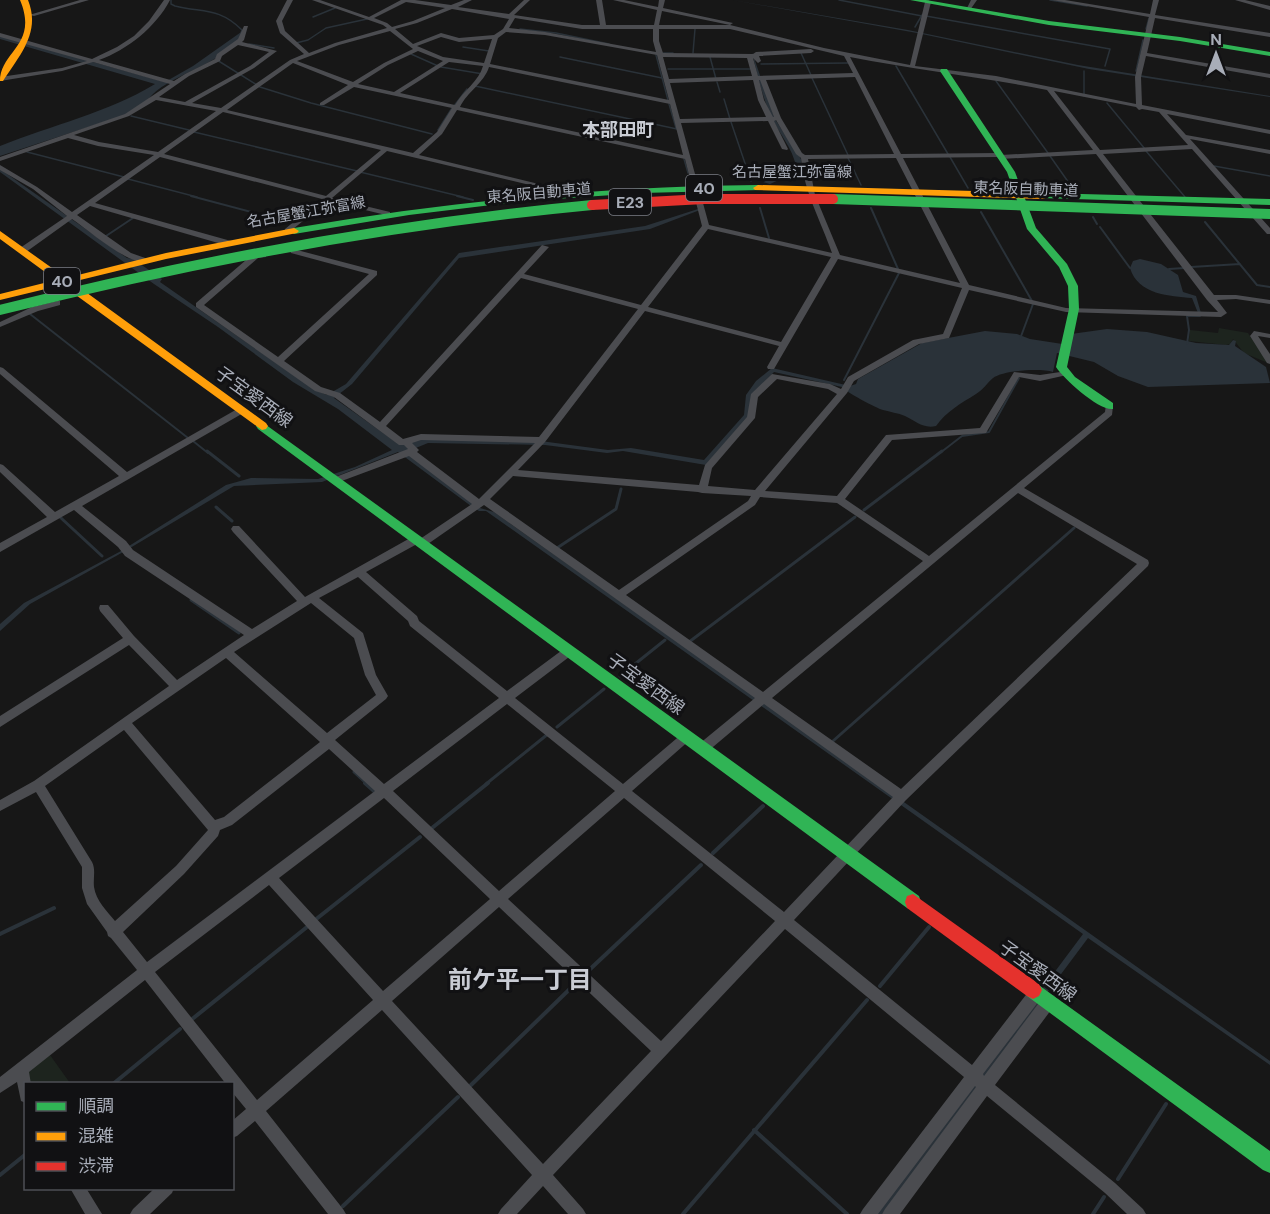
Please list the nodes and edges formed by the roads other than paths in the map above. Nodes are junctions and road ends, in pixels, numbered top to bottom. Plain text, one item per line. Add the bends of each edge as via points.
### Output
1 (24, 0) edge
2 (86, 0) edge
3 (167, 0) edge
4 (290, 0) edge
5 (315, 0) edge
6 (405, 0) edge
7 (469, 0) edge
8 (527, 0) edge
9 (599, 0) edge
10 (616, 0) edge
11 (662, 0) edge
12 (1055, 0) edge
13 (1156, 0) edge
14 (1238, 0) edge
15 (921, 1) edge
16 (971, 4) edge
17 (660, 8) junction
18 (1270, 8) edge
19 (452, 9) junction
20 (32, 15) junction
21 (1152, 16) junction
22 (511, 17) junction
23 (371, 18) junction
24 (246, 27) dead end
25 (603, 27) junction
26 (656, 27) junction
27 (733, 28) junction
28 (393, 29) junction
29 (505, 30) junction
30 (1148, 34) junction
31 (0, 35) edge
32 (1270, 35) edge
33 (495, 37) junction
34 (0, 41) edge
35 (22, 44) junction
36 (237, 44) junction
37 (294, 45) junction
38 (415, 48) junction
39 (274, 50) junction
40 (824, 50) junction
41 (306, 53) junction
42 (661, 54) junction
43 (846, 54) junction
44 (1144, 54) junction
45 (1270, 54) edge
46 (753, 56) junction
47 (448, 60) junction
48 (96, 61) junction
49 (292, 61) junction
50 (85, 63) junction
51 (488, 65) junction
52 (912, 67) junction
53 (944, 71) junction
54 (857, 75) junction
55 (1270, 76) edge
56 (0, 78) edge
57 (760, 79) junction
58 (667, 81) junction
59 (170, 82) junction
60 (354, 85) junction
61 (1050, 90) junction
62 (394, 94) junction
63 (155, 98) junction
64 (674, 103) junction
65 (186, 104) junction
66 (322, 104) dead end
67 (456, 107) junction
68 (1139, 108) junction
69 (221, 110) junction
70 (1162, 112) junction
71 (774, 119) junction
72 (679, 121) junction
73 (1270, 132) edge
74 (1183, 135) junction
75 (69, 136) junction
76 (1194, 147) junction
77 (785, 148) dead end
78 (386, 149) junction
79 (1270, 152) edge
80 (1098, 153) junction
81 (159, 154) junction
82 (414, 156) junction
83 (898, 156) junction
84 (999, 156) junction
85 (804, 157) junction
86 (688, 158) junction
87 (0, 159) edge
88 (0, 167) edge
89 (696, 188) junction
90 (809, 188) junction
91 (914, 190) junction
92 (580, 195) junction
93 (1021, 195) junction
94 (327, 198) junction
95 (1133, 200) junction
96 (815, 202) junction
97 (1243, 202) junction
98 (1270, 202) edge
99 (701, 203) junction
100 (90, 204) junction
101 (924, 206) junction
102 (1270, 208) edge
103 (1025, 209) junction
104 (387, 214) junction
105 (1145, 215) junction
106 (1264, 216) edge
107 (70, 218) junction
108 (1270, 219) edge
109 (706, 226) junction
110 (288, 231) junction
111 (1270, 232) edge
112 (0, 234) edge
113 (228, 243) junction
114 (545, 247) dead end
115 (293, 248) junction
116 (22, 250) junction
117 (836, 255) junction
118 (144, 261) junction
119 (519, 275) junction
120 (64, 280) junction
121 (966, 286) junction
122 (83, 296) junction
123 (0, 297) edge
124 (1210, 298) junction
125 (1270, 302) edge
126 (0, 303) edge
127 (643, 308) junction
128 (1074, 309) junction
129 (0, 310) edge
130 (0, 326) edge
131 (1270, 336) edge
132 (784, 345) junction
133 (279, 361) junction
134 (1270, 361) edge
135 (771, 367) dead end
136 (0, 370) edge
137 (1064, 373) junction
138 (845, 390) junction
139 (1109, 406) joint
140 (242, 410) junction
141 (380, 427) junction
142 (539, 443) junction
143 (410, 448) junction
144 (0, 467) edge
145 (513, 473) junction
146 (127, 477) junction
147 (332, 477) junction
148 (1018, 489) junction
149 (702, 490) junction
150 (756, 495) junction
151 (839, 500) junction
152 (478, 504) junction
153 (76, 506) junction
154 (54, 517) junction
155 (236, 529) dead end
156 (418, 542) junction
157 (0, 548) edge
158 (930, 561) junction
159 (360, 572) junction
160 (619, 596) junction
161 (308, 601) junction
162 (104, 608) dead end
163 (252, 635) junction
164 (130, 639) junction
165 (228, 651) junction
166 (569, 651) junction
167 (176, 686) junction
168 (507, 698) junction
169 (759, 699) junction
170 (0, 723) edge
171 (125, 723) junction
172 (687, 736) junction
173 (328, 741) junction
174 (703, 748) junction
175 (38, 785) junction
176 (624, 791) junction
177 (385, 792) junction
178 (898, 799) junction
179 (0, 806) edge
180 (213, 827) junction
181 (848, 853) junction
182 (271, 878) junction
183 (499, 899) junction
184 (784, 920) junction
185 (113, 932) junction
186 (146, 972) junction
187 (1036, 992) junction
188 (382, 1000) junction
189 (1050, 1001) junction
190 (660, 1050) junction
191 (22, 1070) junction
192 (974, 1075) junction
193 (232, 1082) edge
194 (24, 1083) edge
195 (234, 1084) edge
196 (0, 1086) edge
197 (986, 1086) junction
198 (255, 1111) junction
199 (234, 1129) edge
200 (1270, 1163) edge
201 (543, 1176) junction
202 (77, 1190) edge
203 (165, 1190) edge
204 (94, 1214) edge
205 (138, 1214) edge
206 (338, 1214) edge
207 (506, 1214) edge
208 (578, 1214) edge
209 (868, 1214) edge
210 (890, 1214) edge
211 (1138, 1214) edge

1 - 20 main road
2 - 20 street
3 - 48 street via 142,33
4 - 37 street via 279,21 282,32
5 - 23 street
6 - 19 street
6 - 23 street
7 - 19 street
8 - 22 street
9 - 25 street
10 - 17 street
11 - 17 street
12 - 21 street
13 - 21 street
14 - 18 street
15 - 16 main road
15 - 52 street via 920,33
16 - 30 main road via 1049,23
17 - 26 street
17 - 27 street via 736,24
19 - 22 street
19 - 28 street
20 - 35 main road
21 - 30 street
21 - 32 street
22 - 25 street
22 - 29 street
23 - 28 street
24 - 36 street
25 - 26 street
26 - 27 street
26 - 42 street
27 - 40 street
28 - 38 street
28 - 41 street
29 - 33 street
29 - 42 street via 555,34 634,52
30 - 44 street
30 - 45 main road
31 - 35 street
33 - 38 street via 459,40 441,35
33 - 51 street
34 - 35 street
35 - 48 street
35 - 50 street
35 - 56 main road
36 - 39 street
36 - 59 street via 217,60
37 - 39 street
37 - 41 street
38 - 47 street
38 - 60 street
39 - 65 street
40 - 43 street
40 - 46 street
41 - 49 street
42 - 46 street
42 - 58 street
43 - 52 street
43 - 54 street
44 - 55 street
44 - 68 street
46 - 57 street
47 - 51 street
47 - 62 street
48 - 50 street
48 - 59 street
49 - 60 street
49 - 69 street
50 - 56 street
51 - 64 street
51 - 67 street
52 - 53 street
53 - 61 street
53 - 84 main road
54 - 57 street
54 - 83 street
57 - 58 street
57 - 71 street
58 - 64 street
59 - 63 street
60 - 62 street
60 - 66 street
61 - 68 street
61 - 80 street
62 - 67 street
63 - 65 street
63 - 75 street via 127,116
64 - 72 street
65 - 69 street
67 - 82 street via 440,133
67 - 86 street
68 - 70 street
69 - 78 street
69 - 81 street
70 - 73 street
70 - 74 street
71 - 72 street
71 - 77 street
71 - 85 street
72 - 86 street
74 - 76 street
74 - 79 street
75 - 81 street
75 - 87 street
76 - 80 street
76 - 97 street
78 - 82 street
78 - 94 street
80 - 84 street
80 - 95 street
81 - 94 street
81 - 100 street
82 - 92 street
83 - 84 street
83 - 85 street
83 - 91 street
84 - 93 main road
85 - 90 street
86 - 89 street
88 - 107 street via 35,188
89 - 90 main road, 名古屋蟹江弥富線 / 40
89 - 92 main road, 名古屋蟹江弥富線 / 40
89 - 99 street
90 - 91 main road, 名古屋蟹江弥富線 / 40
90 - 96 street
91 - 93 main road, 名古屋蟹江弥富線 / 40
91 - 101 street
92 - 104 main road, 名古屋蟹江弥富線 / 40
93 - 95 main road, 名古屋蟹江弥富線 / 40
93 - 103 main road
94 - 104 street
94 - 110 street
95 - 97 main road, 名古屋蟹江弥富線 / 40
95 - 105 street
96 - 99 street
96 - 101 street
96 - 117 street
97 - 98 main road, 名古屋蟹江弥富線 / 40
97 - 106 street
99 - 109 street
99 - 115 street via 480,218
100 - 107 street
100 - 113 street
101 - 103 street
101 - 121 street
102 - 126 main road, 東名阪自動車道 / E23 via 824,193 583,200 457,211 296,235 131,269
103 - 105 street
103 - 128 main road via 1032,229 1068,275 1073,286
104 - 110 main road, 名古屋蟹江弥富線 / 40
105 - 106 street
105 - 124 street
106 - 108 street
106 - 111 street
106 - 129 main road, 東名阪自動車道 / E23, bridge via 814,199 605,203 459,217 297,241 135,275
107 - 116 street
107 - 118 street
109 - 117 street
109 - 127 street
110 - 113 main road, 名古屋蟹江弥富線 / 40
112 - 116 main road, 子宝愛西線
113 - 118 main road, 名古屋蟹江弥富線 / 40
114 - 119 street
115 - 133 street via 256,256 199,303
115 - 133 street via 374,273
116 - 120 main road, 子宝愛西線
117 - 121 street
117 - 132 street
118 - 120 main road, 名古屋蟹江弥富線 / 40
119 - 127 street
119 - 141 street
120 - 122 main road, 子宝愛西線
120 - 123 main road, 名古屋蟹江弥富線 / 40
121 - 128 street
121 - 138 street via 946,336 916,342 851,379
122 - 130 street via 34,309
122 - 140 main road, 子宝愛西線
124 - 125 street
124 - 128 street via 1221,315
127 - 132 street
127 - 142 street
128 - 137 main road via 1062,357
131 - 134 street via 1254,336
132 - 135 street
133 - 141 street via 318,389 337,395
136 - 146 street
137 - 139 main road via 1095,392
137 - 151 street via 1040,378 1017,374 983,431 889,437
138 - 149 street via 775,376 754,396 751,418 708,467
138 - 150 street
139 - 148 street via 1108,413
140 - 146 street
140 - 147 main road, 子宝愛西線
141 - 143 street
142 - 143 street via 421,437
142 - 145 street
143 - 147 street via 400,457
143 - 152 street
144 - 154 street
145 - 149 street
145 - 152 street
146 - 153 street
147 - 156 main road, 子宝愛西線
148 - 158 street
148 - 178 street via 1144,563
149 - 150 street
150 - 151 street
150 - 160 street via 752,503
151 - 158 street
152 - 156 street
152 - 160 street
153 - 154 street
153 - 163 street via 126,549
154 - 157 street
155 - 161 street
156 - 159 street
156 - 166 main road, 子宝愛西線
158 - 169 street
159 - 161 street
159 - 168 street via 414,623
160 - 169 street
161 - 163 street
161 - 173 street via 359,636 382,696
162 - 164 street
163 - 165 street
164 - 167 street
164 - 170 street
165 - 167 street
165 - 173 street
166 - 168 street
166 - 172 main road, 子宝愛西線
167 - 171 street
168 - 176 street
168 - 177 street
169 - 174 street
169 - 178 street
171 - 175 street
171 - 180 street
172 - 174 main road, 子宝愛西線
172 - 176 street
173 - 177 street
173 - 180 street via 228,821
174 - 181 main road, 子宝愛西線
175 - 179 street
175 - 185 street via 88,866 93,904
176 - 183 street
176 - 184 street
177 - 182 street
177 - 183 street
178 - 181 street
180 - 185 street via 214,832 180,870
181 - 184 street
181 - 187 main road, 子宝愛西線
182 - 186 street
182 - 188 street
183 - 188 street
183 - 190 street
184 - 190 street
184 - 192 street
185 - 186 street
186 - 191 street
186 - 193 street
187 - 189 main road, 子宝愛西線
187 - 192 street
188 - 198 street
188 - 201 street
189 - 197 street
189 - 200 main road, 子宝愛西線
190 - 201 street
191 - 194 street
191 - 196 street
192 - 197 street
192 - 209 street
195 - 198 street
197 - 210 street
197 - 211 street
198 - 199 street
198 - 206 street
201 - 207 street
201 - 208 street
202 - 204 street
203 - 205 street

